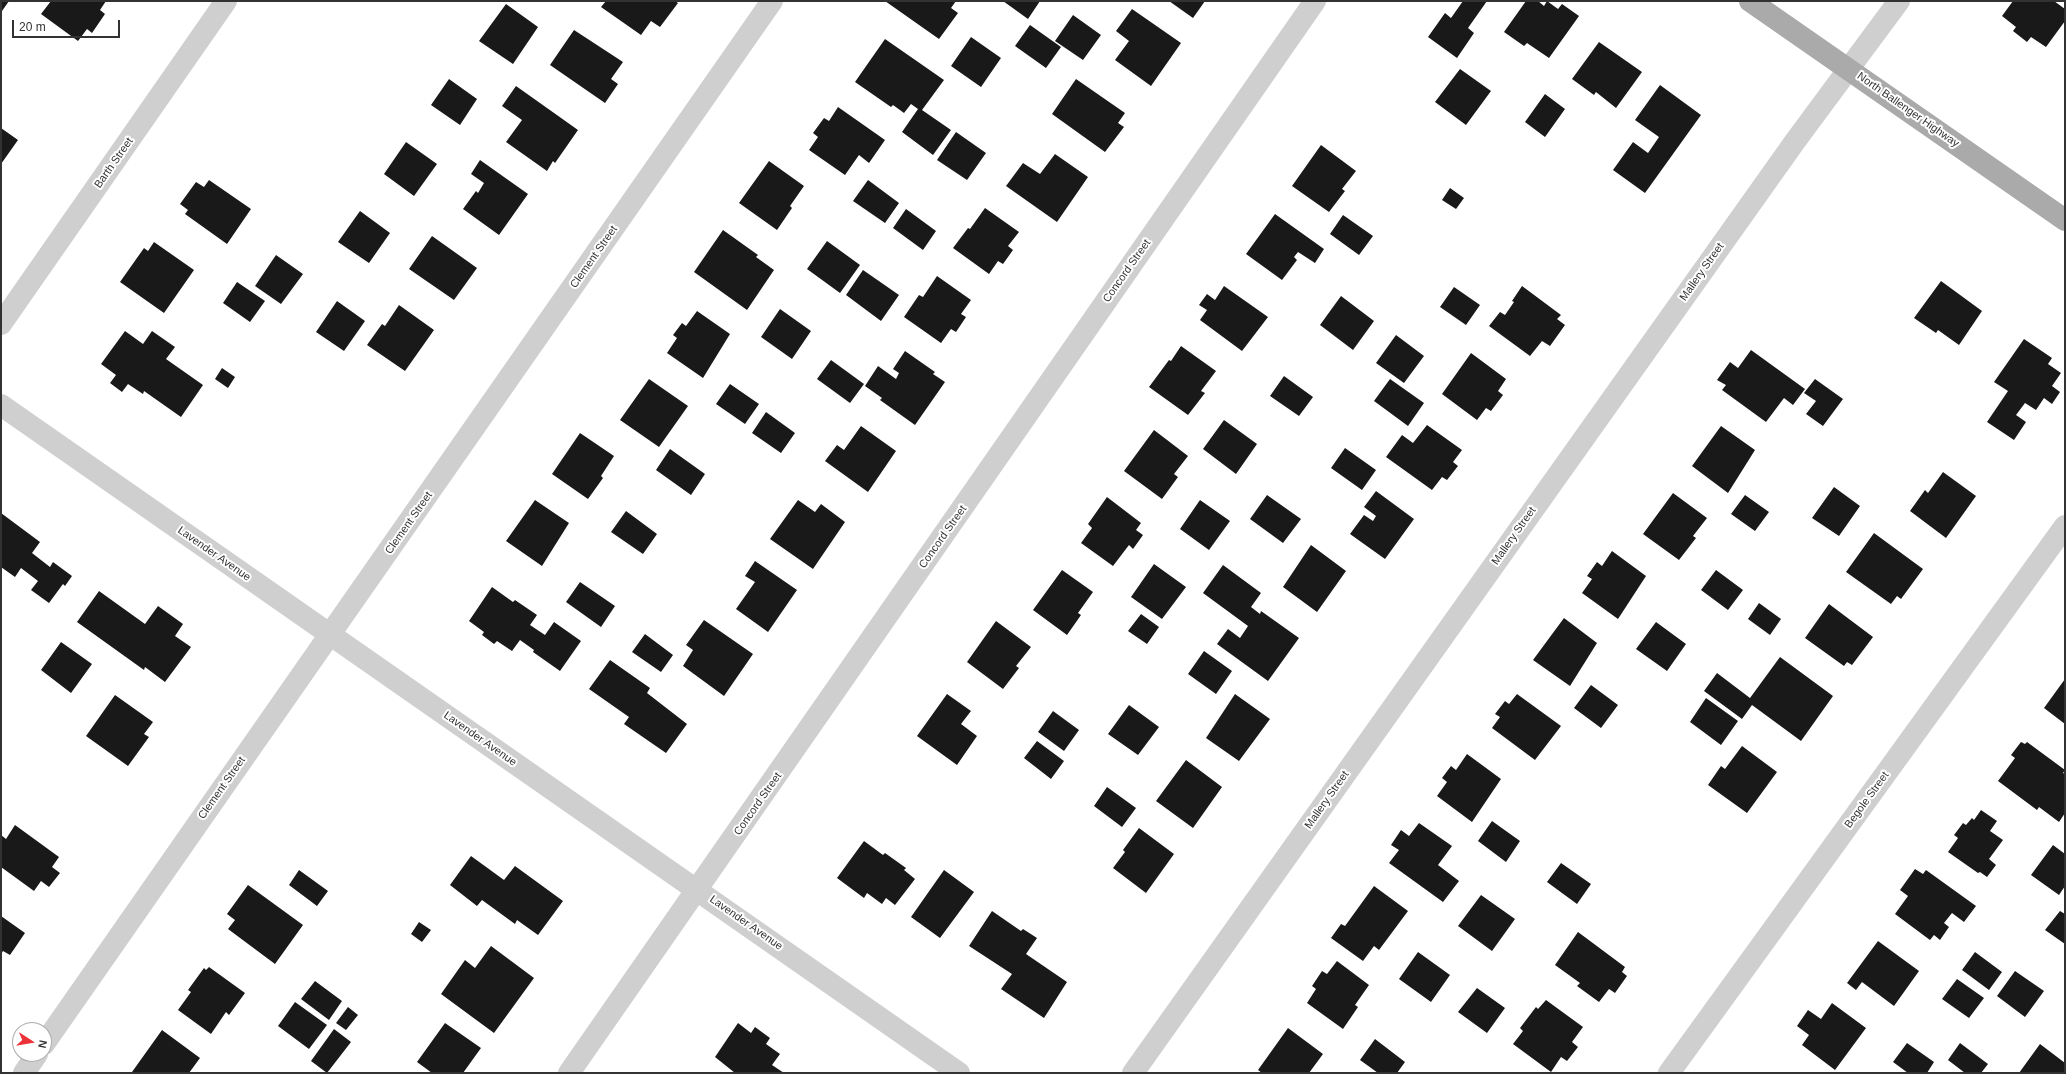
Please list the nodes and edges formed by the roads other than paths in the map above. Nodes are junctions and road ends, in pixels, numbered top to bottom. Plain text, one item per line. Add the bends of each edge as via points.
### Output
1 (226, 1) edge
2 (772, 1) edge
3 (1315, 1) edge
4 (1750, 1) edge
5 (1899, 1) edge
6 (1849, 69) junction
7 (2065, 220) edge
8 (1, 324) edge
9 (1, 405) edge
10 (2065, 526) edge
11 (330, 635) junction
12 (698, 890) junction
13 (52, 1033) edge
14 (32, 1062) edge
15 (24, 1073) edge
16 (569, 1073) edge
17 (959, 1073) edge
18 (1133, 1073) edge
19 (1669, 1073) edge

1 - 8 street, Barth Street
2 - 11 street, Clement Street
3 - 12 street, Concord Street
4 - 6 main road, North Ballenger Highway
5 - 6 street, Mallery Street
6 - 7 main road, North Ballenger Highway
6 - 18 street, Mallery Street
9 - 11 street, Lavender Avenue
10 - 19 street, Begole Street
11 - 12 street, Lavender Avenue
11 - 13 street, Clement Street
12 - 16 street, Concord Street
12 - 17 street, Lavender Avenue
14 - 15 street

